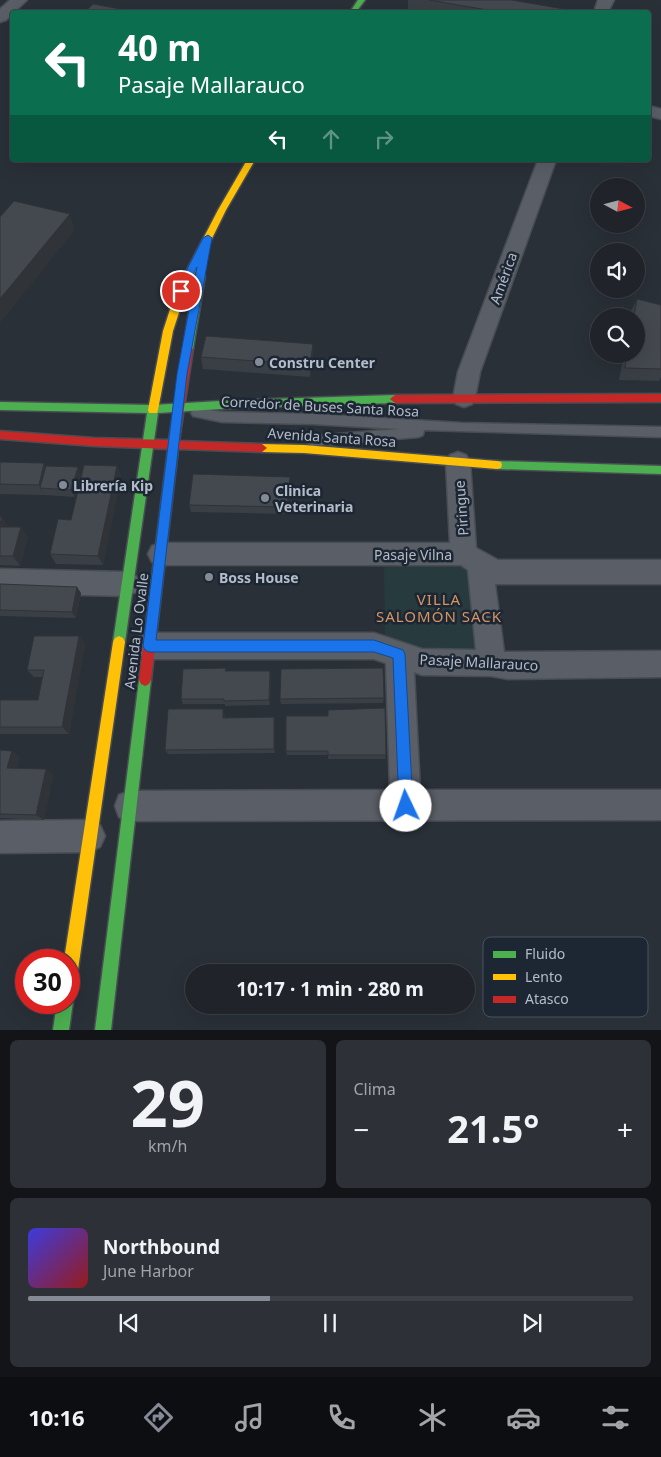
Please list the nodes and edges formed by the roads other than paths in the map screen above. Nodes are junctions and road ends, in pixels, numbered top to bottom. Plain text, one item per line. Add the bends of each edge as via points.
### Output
1 (19, 0) edge
2 (0, 17) edge
3 (250, 162) edge
4 (546, 162) edge
5 (208, 238) junction
6 (464, 398) junction
7 (661, 398) edge
8 (0, 406) edge
9 (178, 407) junction
10 (152, 409) junction
11 (462, 428) junction
12 (661, 432) edge
13 (0, 434) edge
14 (148, 443) junction
15 (174, 444) junction
16 (268, 448) junction
17 (458, 462) junction
18 (661, 470) edge
19 (160, 554) junction
20 (472, 559) junction
21 (661, 572) edge
22 (0, 581) edge
23 (127, 584) junction
24 (149, 646) junction
25 (399, 654) junction
26 (491, 663) junction
27 (661, 664) edge
28 (661, 805) edge
29 (130, 806) junction
30 (406, 806) junction
31 (89, 836) junction
32 (0, 837) edge
33 (73, 949) edge
34 (63, 1014) edge
35 (61, 1030) edge
36 (103, 1030) edge

1 - 2 street
3 - 5 main road, Avenida Lo Ovalle
4 - 6 street, América via 469,372
5 - 9 main road, Avenida Lo Ovalle
5 - 10 main road, Avenida Lo Ovalle via 173,311
6 - 7 main road
6 - 9 main road
8 - 10 main road
9 - 10 main road
9 - 11 lane, Corredor de Buses Santa Rosa via 222,416
9 - 15 main road, Avenida Lo Ovalle
10 - 14 main road, Avenida Lo Ovalle
11 - 12 lane, Corredor de Buses Santa Rosa
11 - 16 lane, Corredor de Buses Santa Rosa
13 - 14 main road, Avenida Santa Rosa
14 - 15 main road, Avenida Santa Rosa
14 - 23 main road, Avenida Lo Ovalle
15 - 16 main road, Avenida Santa Rosa
15 - 19 main road, Avenida Lo Ovalle
16 - 17 main road, Avenida Santa Rosa
17 - 18 main road, Avenida Santa Rosa
17 - 20 street, Piringue
19 - 20 street, Pasaje Vilna
19 - 24 main road, Avenida Lo Ovalle
20 - 21 street, Pasaje Vilna via 495,572
20 - 26 street, Piringue
22 - 23 street
23 - 31 main road, Avenida Lo Ovalle
24 - 25 street, Pasaje Mallarauco via 374,646
24 - 29 main road, Avenida Lo Ovalle
25 - 26 street, Pasaje Mallarauco via 422,662
25 - 30 street
26 - 27 street, Pasaje Mallarauco via 508,666
28 - 30 street
29 - 30 street
29 - 36 main road, Avenida Lo Ovalle
31 - 32 street
31 - 33 main road, Avenida Lo Ovalle
34 - 35 main road

